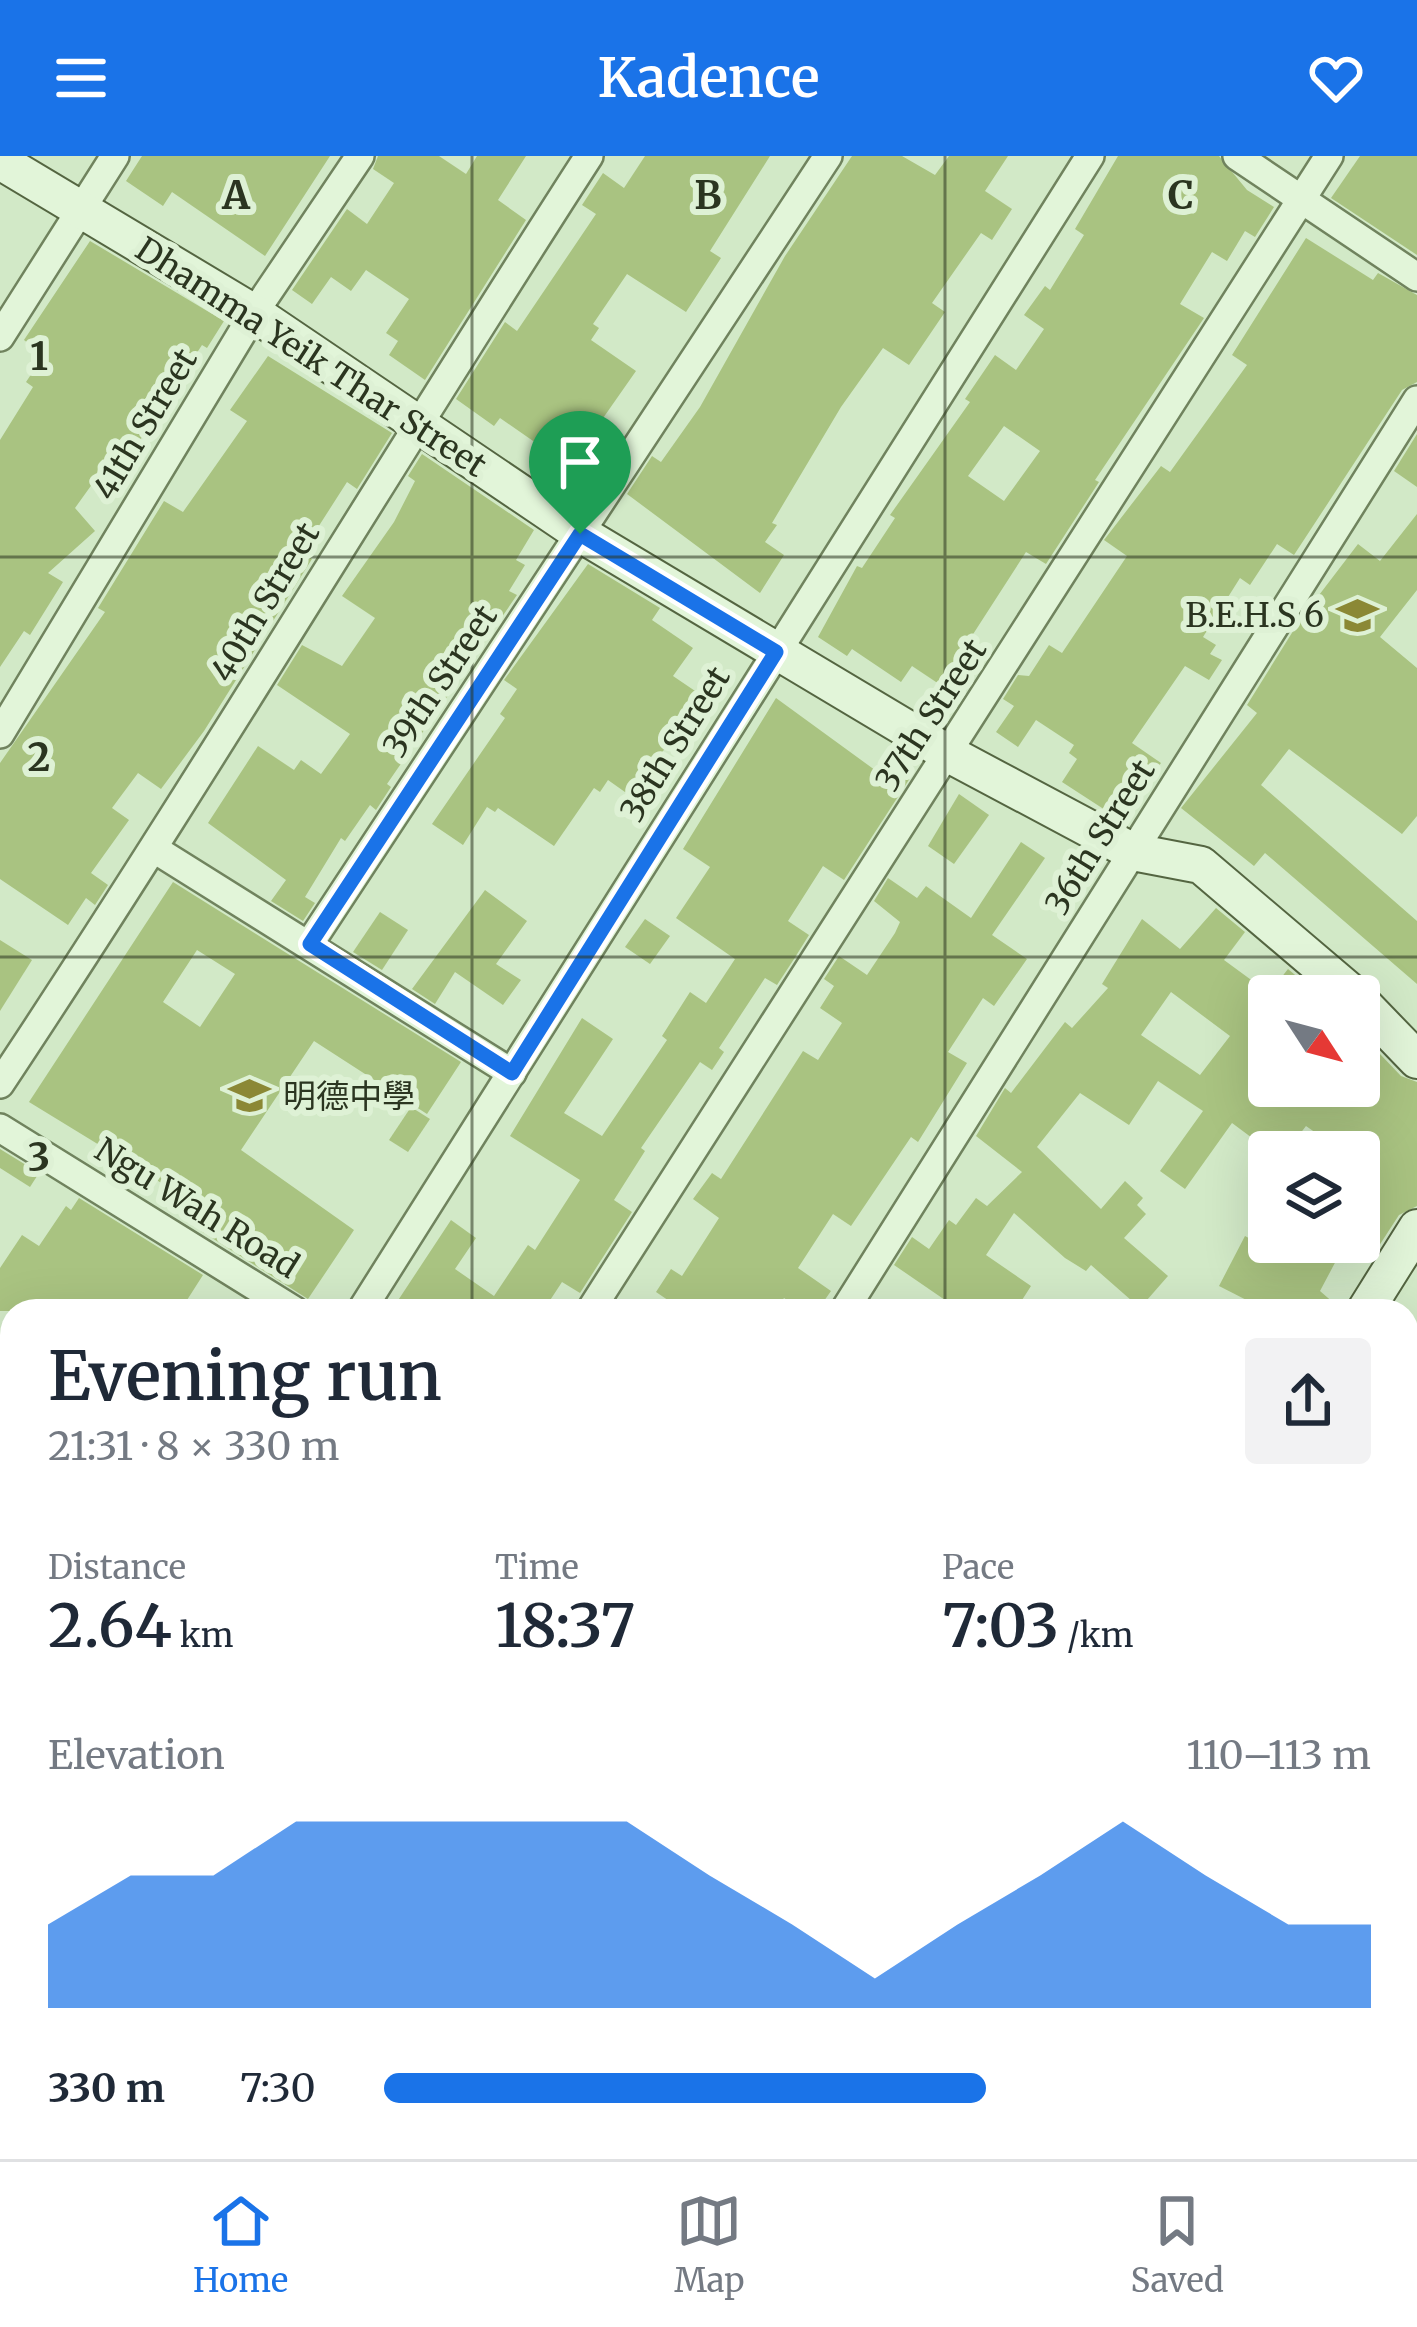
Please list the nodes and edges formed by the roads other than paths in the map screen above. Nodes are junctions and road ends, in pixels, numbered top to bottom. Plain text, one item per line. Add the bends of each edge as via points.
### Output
1 (115, 156) edge
2 (360, 156) edge
3 (589, 156) edge
4 (828, 156) edge
5 (1090, 156) edge
6 (1238, 156) edge
7 (1329, 156) edge
8 (0, 161) edge
9 (1303, 200) junction
10 (80, 211) junction
11 (1417, 277) edge
12 (254, 313) junction
13 (0, 338) edge
14 (1417, 400) edge
15 (416, 424) junction
16 (580, 534) junction
17 (776, 652) junction
18 (0, 734) edge
19 (949, 754) junction
20 (156, 850) junction
21 (1133, 852) junction
22 (310, 944) junction
23 (1330, 975) edge
24 (1380, 1022) edge
25 (1417, 1060) edge
26 (512, 1073) junction
27 (0, 1084) edge
28 (0, 1128) edge
29 (1417, 1228) edge
30 (276, 1299) edge
31 (369, 1299) edge
32 (598, 1299) edge
33 (852, 1299) edge
34 (1373, 1299) edge

1 - 10 street
2 - 12 street, 41th Street
3 - 15 street, 40th Street
4 - 16 street, 39th Street
5 - 17 street, 38th Street
6 - 9 street
7 - 9 street, 37th Street
8 - 10 main road, Dhamma Yeik Thar Street
9 - 11 street
9 - 19 street, 37th Street
10 - 12 main road, Dhamma Yeik Thar Street
10 - 13 street
12 - 15 main road, Dhamma Yeik Thar Street
12 - 18 street, 41th Street
14 - 21 street, 36th Street
15 - 16 main road, Dhamma Yeik Thar Street
15 - 20 street, 40th Street
16 - 17 main road, Dhamma Yeik Thar Street
16 - 22 street, 39th Street
17 - 19 main road, Dhamma Yeik Thar Street
17 - 26 street, 38th Street
19 - 21 main road, Dhamma Yeik Thar Street
19 - 32 street, 37th Street
20 - 22 street
20 - 27 street, 40th Street
21 - 23 main road, Dhamma Yeik Thar Street via 1201,865
21 - 33 street, 36th Street
22 - 26 street
24 - 25 main road, Dhamma Yeik Thar Street
26 - 31 street, 38th Street
28 - 30 street, Ngu Wah Road
29 - 34 main road

